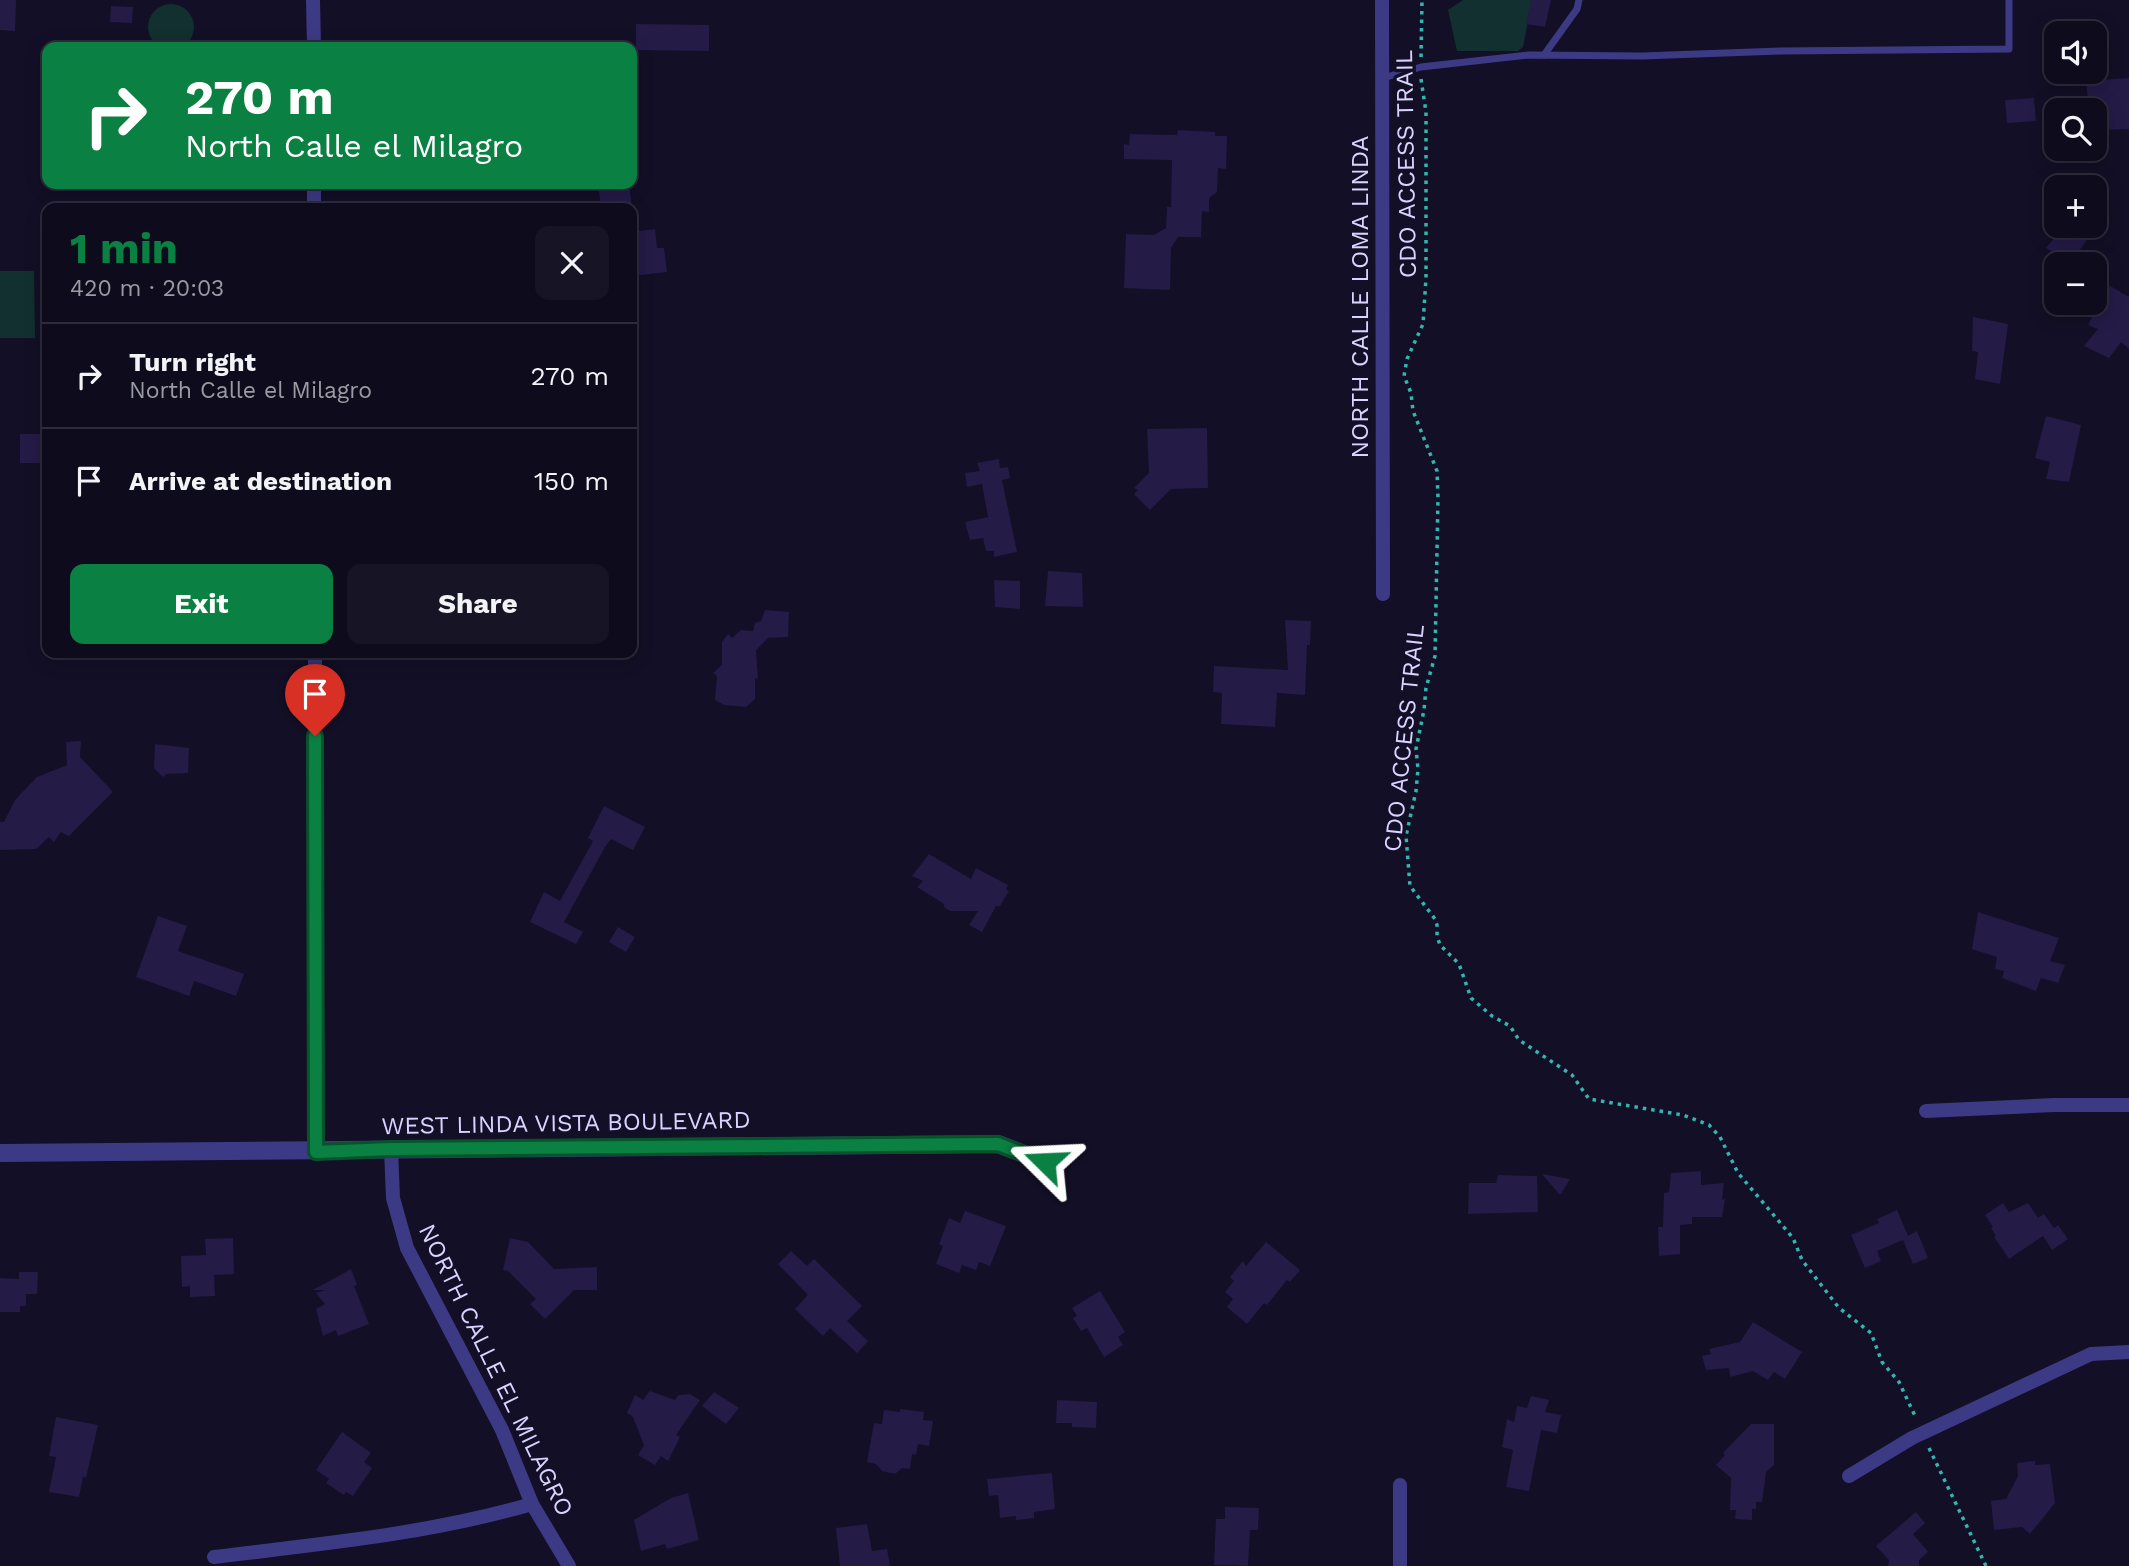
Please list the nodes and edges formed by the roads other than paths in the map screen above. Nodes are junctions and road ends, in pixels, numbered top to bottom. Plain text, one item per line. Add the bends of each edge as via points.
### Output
1 (313, 0) edge
2 (1382, 0) edge
3 (1579, 0) edge
4 (2009, 0) edge
5 (314, 42) edge
6 (1544, 55) junction
7 (1382, 78) junction
8 (1383, 594) dead end
9 (315, 658) edge
10 (2129, 1105) edge
11 (1926, 1111) dead end
12 (391, 1149) junction
13 (316, 1152) junction
14 (0, 1153) edge
15 (1045, 1162) dead end
16 (2129, 1352) edge
17 (1849, 1476) dead end
18 (1400, 1485) dead end
19 (532, 1504) junction
20 (214, 1558) dead end
21 (569, 1566) edge
22 (1400, 1566) edge

1 - 5 street
2 - 7 street, NORTH CALLE LOMA LINDA
3 - 6 lane
4 - 6 lane via 2009,49
6 - 7 lane via 1421,67
7 - 8 street, NORTH CALLE LOMA LINDA
9 - 13 street
10 - 11 street
12 - 13 street, WEST LINDA VISTA BOULEVARD
12 - 15 street, WEST LINDA VISTA BOULEVARD via 998,1144
12 - 19 street, NORTH CALLE EL MILAGRO via 393,1198 407,1248 502,1430
13 - 14 street, WEST LINDA VISTA BOULEVARD
16 - 17 street via 2091,1354 1922,1434
18 - 22 street
19 - 20 street via 479,1520
19 - 21 street, NORTH CALLE EL MILAGRO

